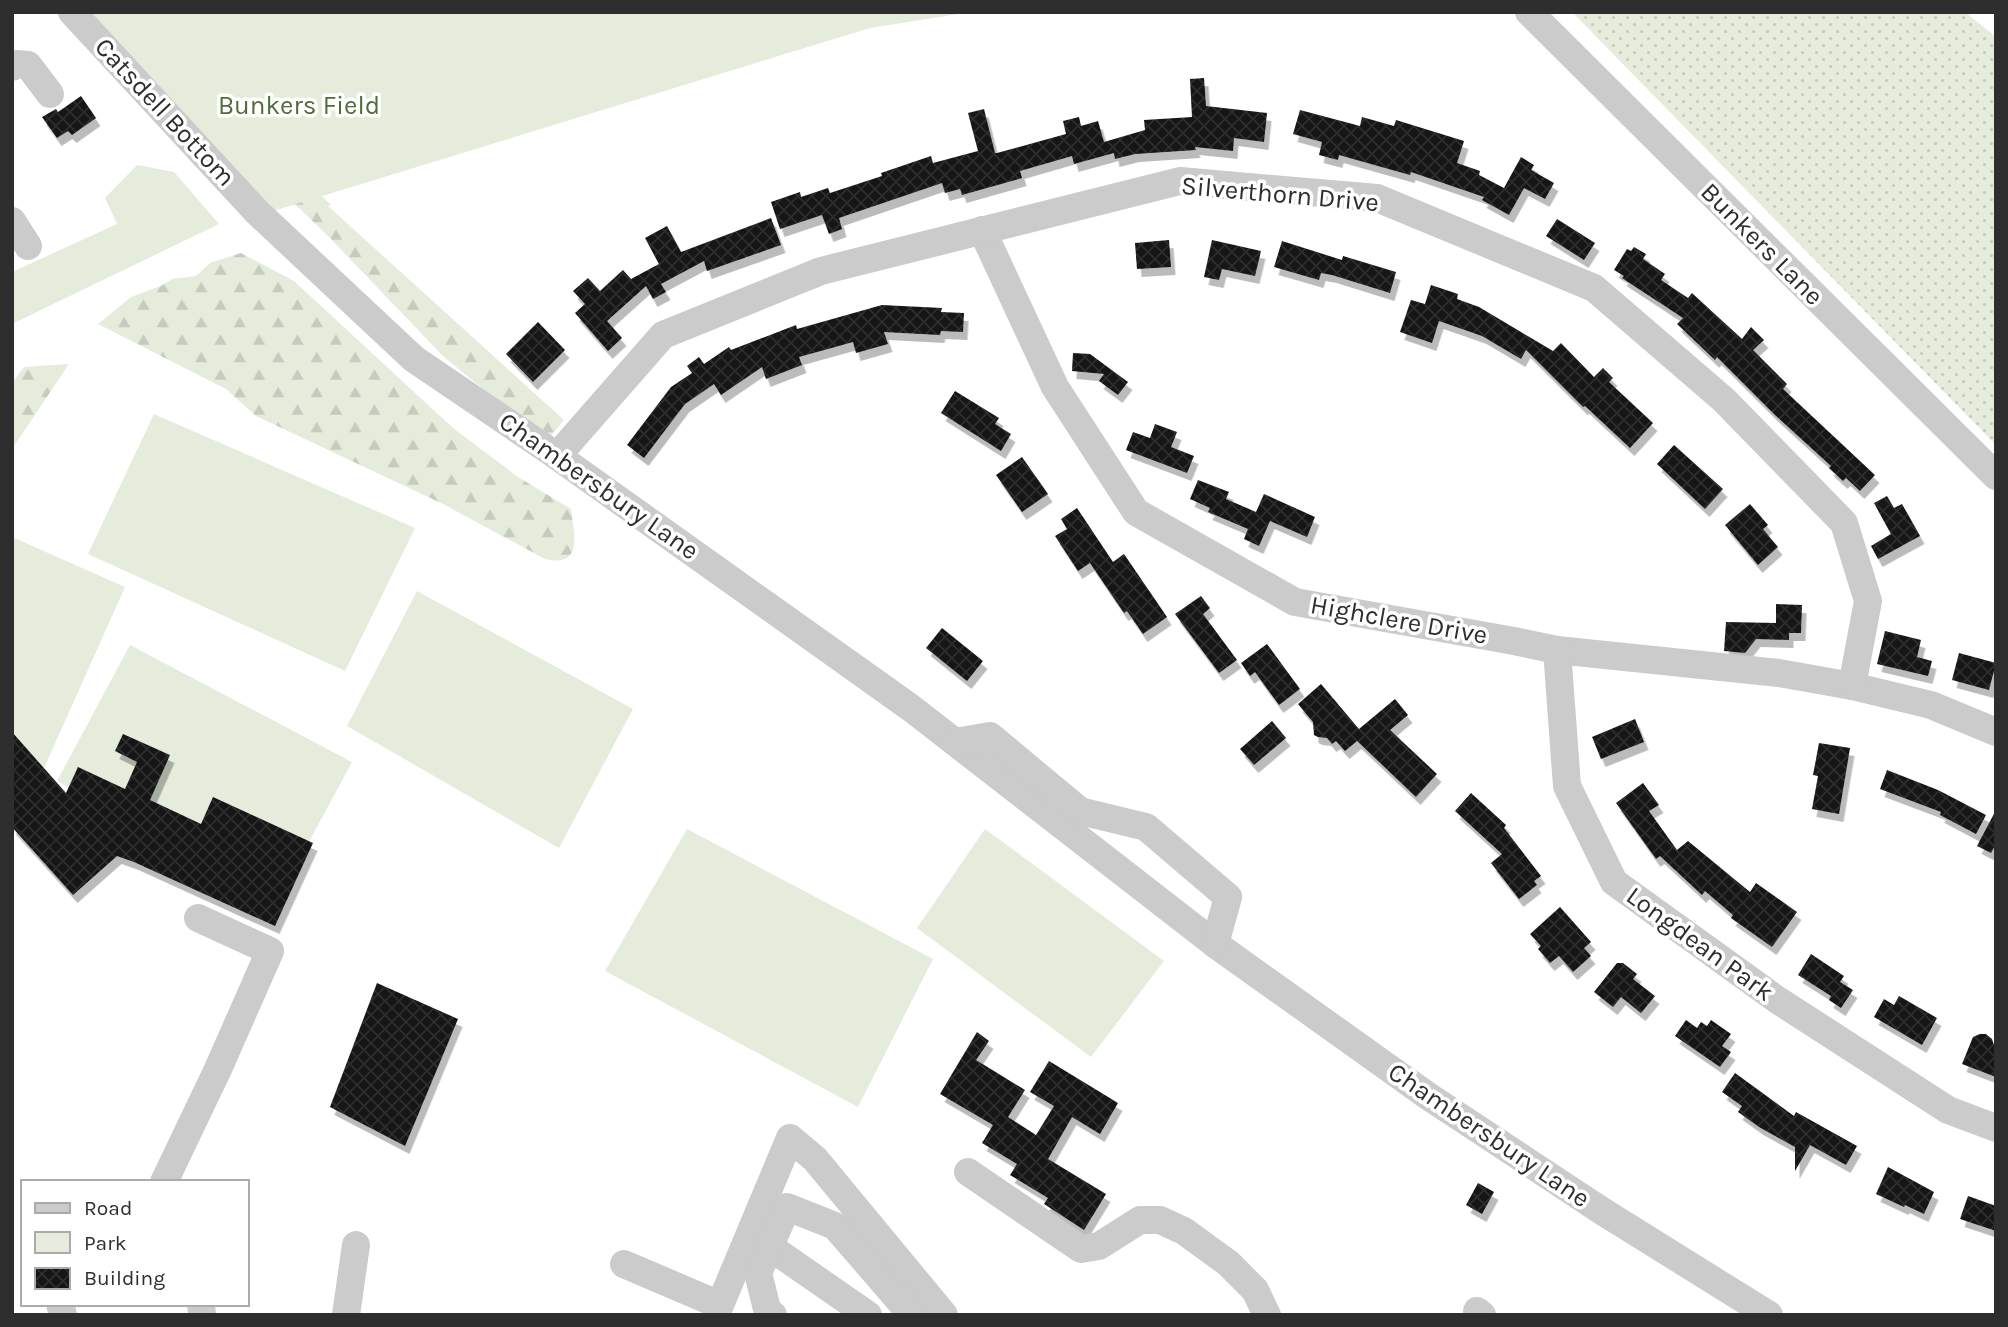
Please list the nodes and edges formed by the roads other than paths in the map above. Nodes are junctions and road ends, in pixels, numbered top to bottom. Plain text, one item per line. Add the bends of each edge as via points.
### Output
1 (72, 12) edge
2 (1529, 12) edge
3 (38, 42) dead end
4 (14, 66) edge
5 (50, 94) dead end
6 (257, 212) joint
7 (12, 221) edge
8 (982, 230) junction
9 (28, 246) dead end
10 (557, 456) junction
11 (1996, 476) edge
12 (1557, 650) junction
13 (1852, 686) junction
14 (1996, 732) edge
15 (955, 742) junction
16 (198, 918) dead end
17 (1215, 944) junction
18 (1996, 1128) edge
19 (968, 1172) dead end
20 (164, 1180) edge
21 (759, 1241) junction
22 (356, 1245) dead end
23 (624, 1264) dead end
24 (346, 1315) edge
25 (773, 1315) edge
26 (868, 1315) edge
27 (912, 1315) edge
28 (944, 1315) edge
29 (1268, 1315) edge
30 (1769, 1315) edge

1 - 6 street, Catsdell Bottom
2 - 11 street, Bunkers Lane
3 - 4 street
4 - 5 street via 28,65
6 - 10 street, Chambersbury Lane via 414,359
7 - 9 street
8 - 10 street, Silverthorn Drive via 821,271 663,335
8 - 12 street, Highclere Drive via 1055,387 1136,512 1294,602
8 - 13 street, Silverthorn Drive via 1180,181 1377,198 1594,288 1724,400 1844,523 1868,601
10 - 15 street, Chambersbury Lane
12 - 13 street, Highclere Drive via 1779,673
12 - 18 street, Longdean Park via 1567,786 1614,882 1776,999 1948,1110
13 - 14 street, Highclere Drive via 1931,705
15 - 17 street, Chambersbury Lane
15 - 17 street via 990,736 1080,811 1146,827 1228,897
16 - 20 street via 270,951
17 - 30 street, Chambersbury Lane via 1428,1096
19 - 29 street via 1081,1249 1100,1246 1140,1220 1160,1220 1184,1231 1228,1263 1255,1290
21 - 23 street via 720,1305
21 - 25 street via 758,1273 768,1313
21 - 26 street
21 - 27 street via 787,1207 835,1226
21 - 28 street via 790,1138 815,1160
22 - 24 street

